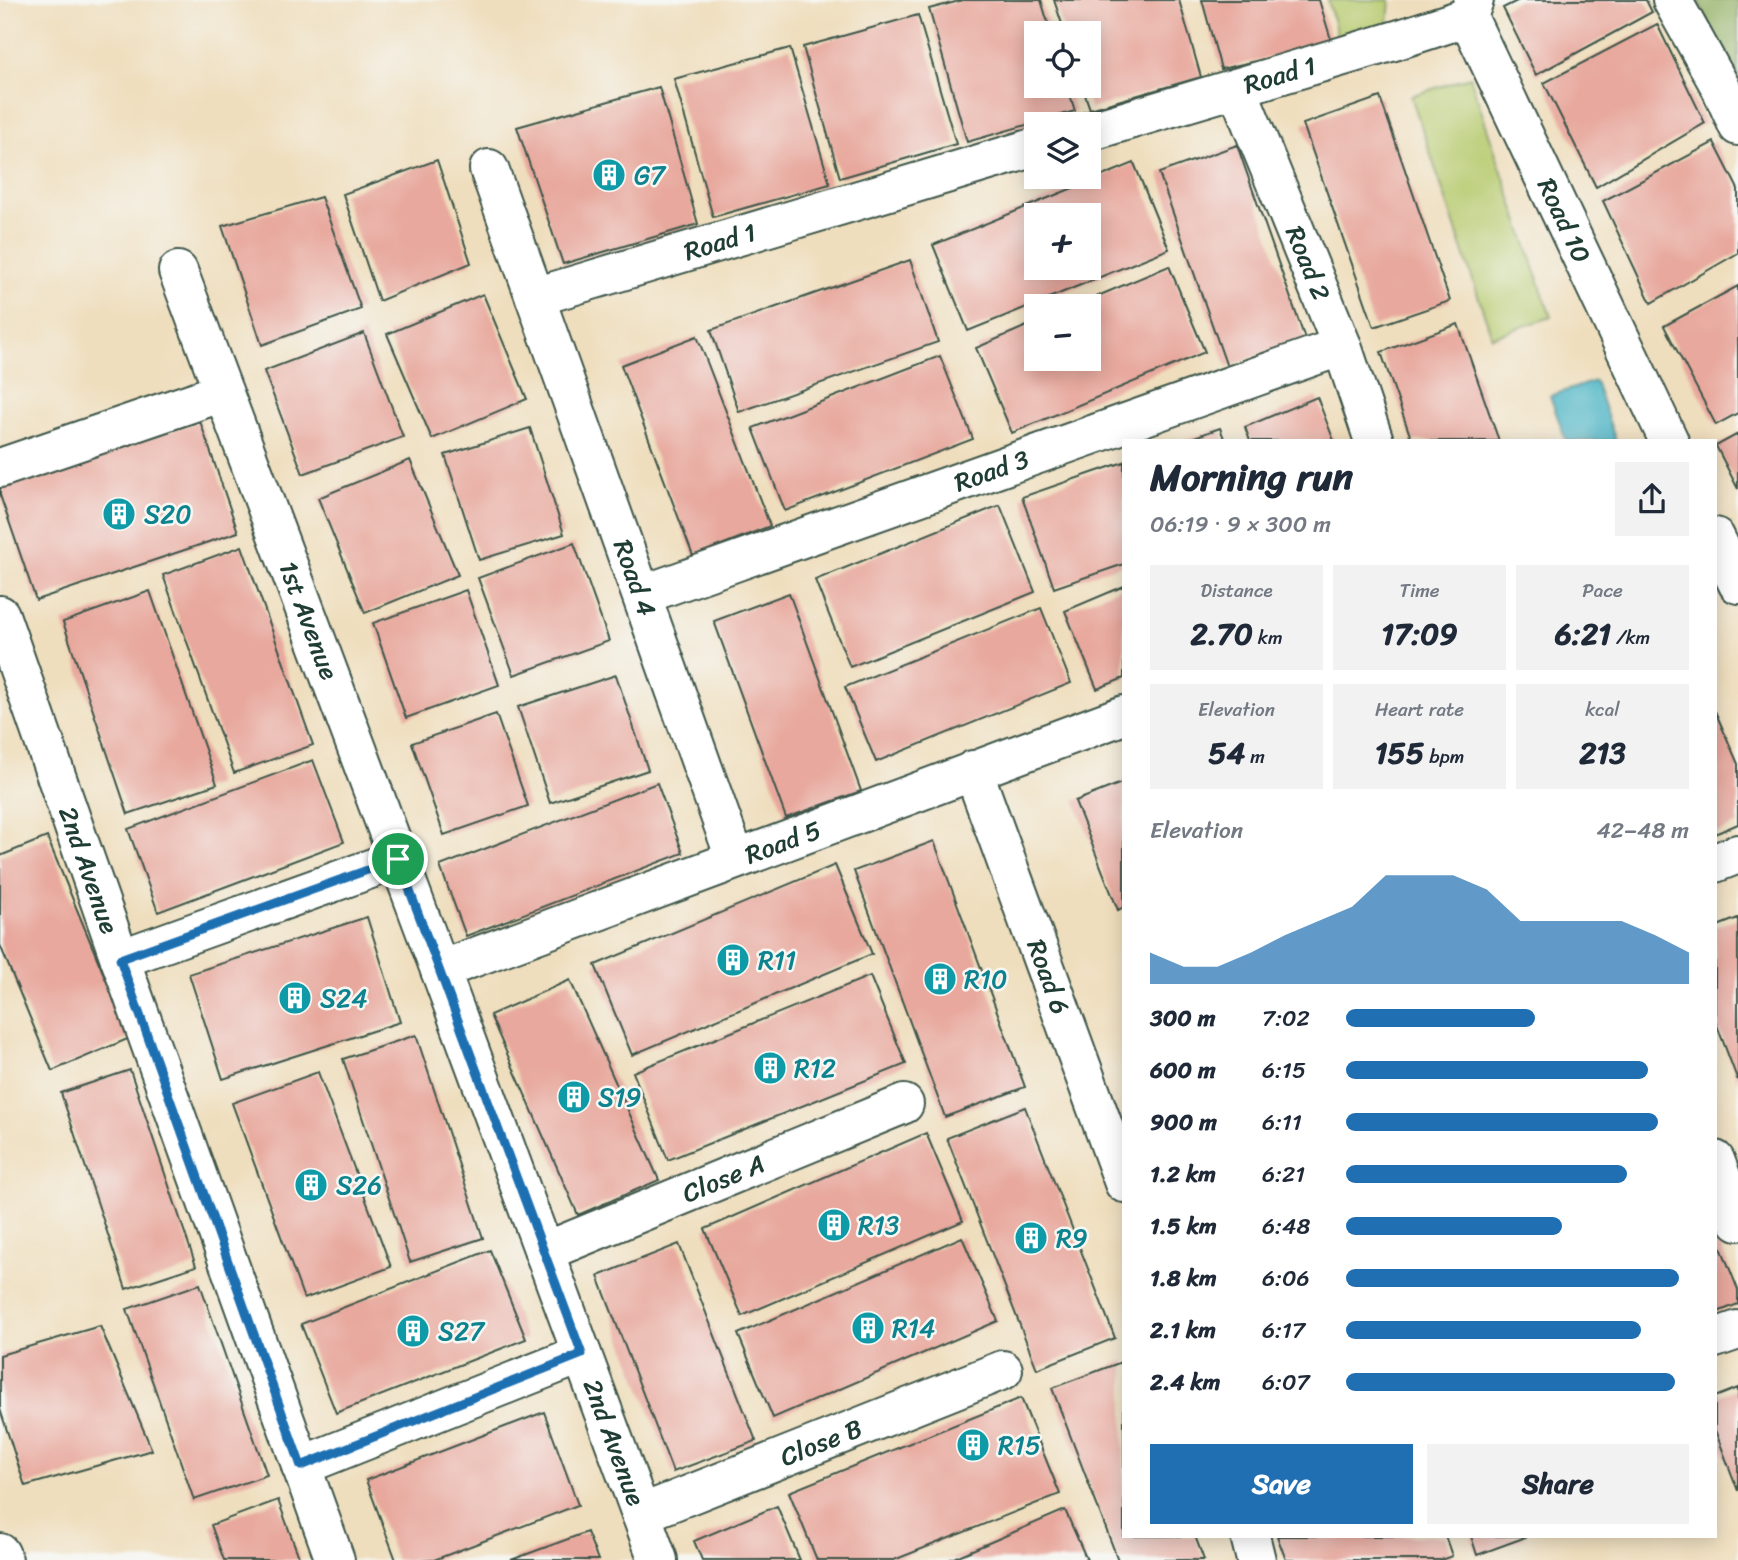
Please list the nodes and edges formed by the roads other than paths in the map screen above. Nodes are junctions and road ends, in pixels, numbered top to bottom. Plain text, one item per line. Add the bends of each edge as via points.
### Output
1 (1672, 0) edge
2 (1471, 9) edge
3 (1237, 88) junction
4 (1738, 126) edge
5 (1101, 128) edge
6 (1024, 152) edge
7 (489, 169) dead end
8 (178, 271) dead end
9 (536, 297) junction
10 (1342, 346) junction
11 (223, 392) junction
12 (1373, 439) edge
13 (1668, 439) edge
14 (0, 468) edge
15 (1717, 541) edge
16 (1738, 584) edge
17 (642, 595) junction
18 (0, 615) edge
19 (1122, 716) edge
20 (972, 770) junction
21 (1738, 854) edge
22 (735, 858) junction
23 (398, 859) junction
24 (1717, 862) edge
25 (120, 959) junction
26 (440, 970) junction
27 (1108, 1094) edge
28 (904, 1104) dead end
29 (1717, 1165) edge
30 (1122, 1172) edge
31 (1738, 1221) edge
32 (544, 1252) junction
33 (1738, 1330) edge
34 (1717, 1337) edge
35 (582, 1354) junction
36 (1003, 1370) dead end
37 (301, 1466) junction
38 (641, 1514) junction
39 (1250, 1538) edge
40 (0, 1553) edge
41 (3, 1560) edge
42 (335, 1560) edge
43 (658, 1560) edge
44 (1256, 1560) edge

1 - 4 street
2 - 3 street, Road 1 via 1397,40
2 - 13 street, Road 10
3 - 5 street, Road 1
3 - 10 street, Road 2
6 - 9 street, Road 1
7 - 9 street
8 - 11 street, 1st Avenue
9 - 17 street, Road 4
10 - 12 street, Road 2
10 - 17 street, Road 3
11 - 14 street
11 - 23 street, 1st Avenue
15 - 16 street
17 - 22 street, Road 4
18 - 25 street, 2nd Avenue
19 - 20 street, Road 5
20 - 22 street, Road 5
20 - 27 street, Road 6
21 - 24 street
22 - 26 street, Road 5
23 - 25 street
23 - 26 street, 1st Avenue
25 - 37 street, 2nd Avenue
26 - 32 street, 2nd Avenue
27 - 30 street, Road 6
28 - 32 street, Close A
29 - 31 street
32 - 35 street, 2nd Avenue
33 - 34 street
35 - 37 street
35 - 38 street, 2nd Avenue
36 - 38 street, Close B
37 - 42 street, 2nd Avenue
38 - 43 street, 2nd Avenue
39 - 44 street
40 - 41 street

